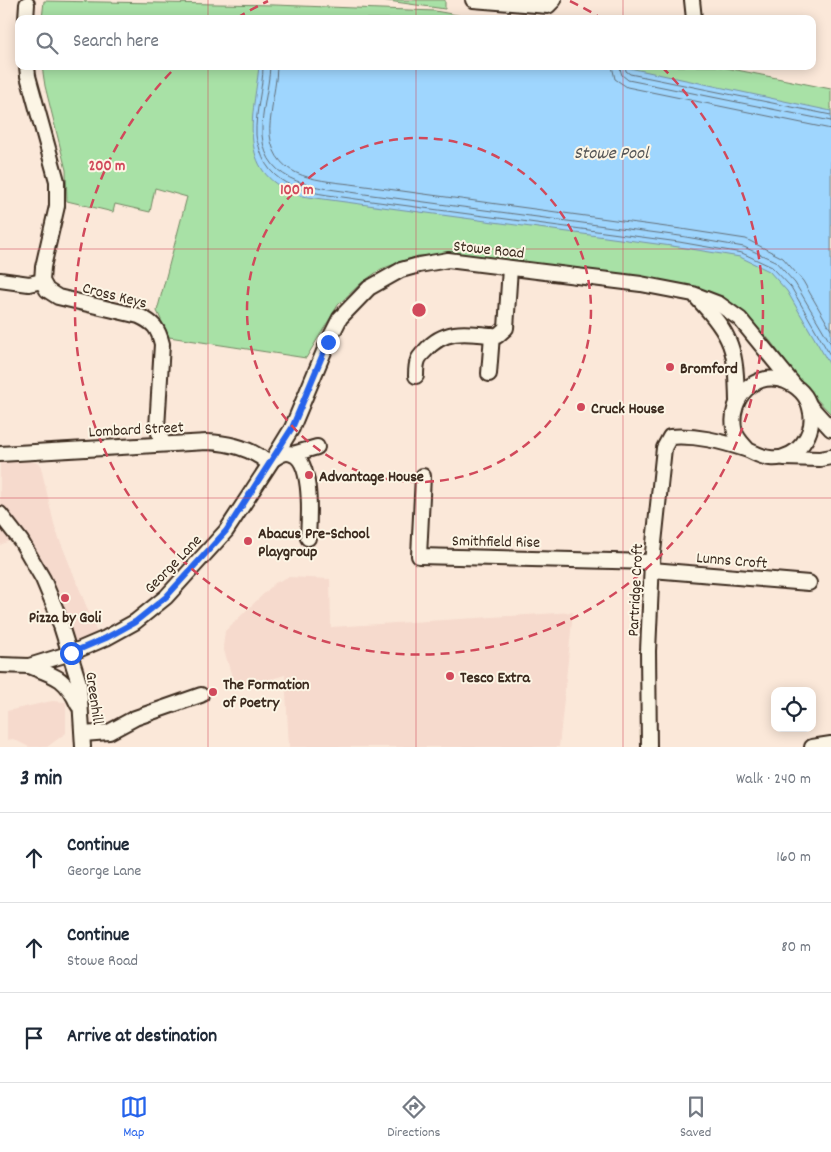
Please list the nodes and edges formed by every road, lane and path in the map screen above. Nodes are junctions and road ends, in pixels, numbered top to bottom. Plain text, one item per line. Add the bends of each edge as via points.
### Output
1 (473, 0) edge
2 (554, 0) edge
3 (692, 0) edge
4 (27, 4) dead end
5 (26, 15) edge
6 (694, 15) edge
7 (27, 70) edge
8 (510, 268) junction
9 (0, 280) edge
10 (42, 281) junction
11 (693, 294) junction
12 (492, 335) junction
13 (489, 374) dead end
14 (416, 376) dead end
15 (794, 385) junction
16 (737, 401) junction
17 (810, 405) junction
18 (734, 422) junction
19 (831, 428) edge
20 (707, 438) junction
21 (163, 443) junction
22 (317, 447) dead end
23 (748, 450) junction
24 (0, 454) edge
25 (293, 454) junction
26 (781, 458) junction
27 (831, 458) edge
28 (271, 462) junction
29 (423, 476) dead end
30 (0, 514) edge
31 (308, 538) dead end
32 (652, 566) junction
33 (809, 583) dead end
34 (71, 653) junction
35 (0, 665) edge
36 (29, 666) junction
37 (201, 695) dead end
38 (82, 715) junction
39 (83, 741) edge
40 (831, 744) edge
41 (649, 747) edge
42 (812, 747) edge

1 - 2 street via 548,6
3 - 6 street
4 - 5 street
7 - 10 street via 57,181 57,206
8 - 11 street, Stowe Road via 641,284
8 - 12 street via 506,328 497,336
8 - 28 street, Stowe Road via 448,260 419,264 369,288 340,318 292,428
9 - 10 street via 29,284
10 - 21 street, Cross Keys via 47,290 58,297 139,316 149,320 159,331 162,344 158,428
11 - 15 street, Stowe Road via 719,304 740,319
11 - 16 street via 728,336 735,358
12 - 13 street
12 - 14 street via 463,333 439,339 418,359
15 - 16 street via 770,379 758,382 747,388
15 - 17 street
16 - 18 street
17 - 19 street
17 - 26 street via 811,429 806,441 793,453
18 - 20 street via 722,434
18 - 23 street via 739,441
20 - 23 street
20 - 32 street, Partridge Croft via 670,437 664,448
21 - 24 street, Lombard Street
21 - 28 street, Lombard Street via 225,443 242,447
22 - 25 street
23 - 26 street via 757,456
25 - 28 street via 285,453
25 - 31 street via 302,462 309,488
26 - 27 street
28 - 34 street, George Lane via 226,531 166,597 135,622
29 - 32 street, Smithfield Rise via 419,556
30 - 34 street, Greenhill via 21,541 43,579
32 - 33 street, Lunns Croft
32 - 41 street, Partridge Croft via 648,651
34 - 36 street, George Lane
34 - 38 street, Greenhill via 79,683
35 - 36 street
36 - 38 street via 64,681
37 - 39 street via 135,718
38 - 39 street, Greenhill
40 - 42 street

